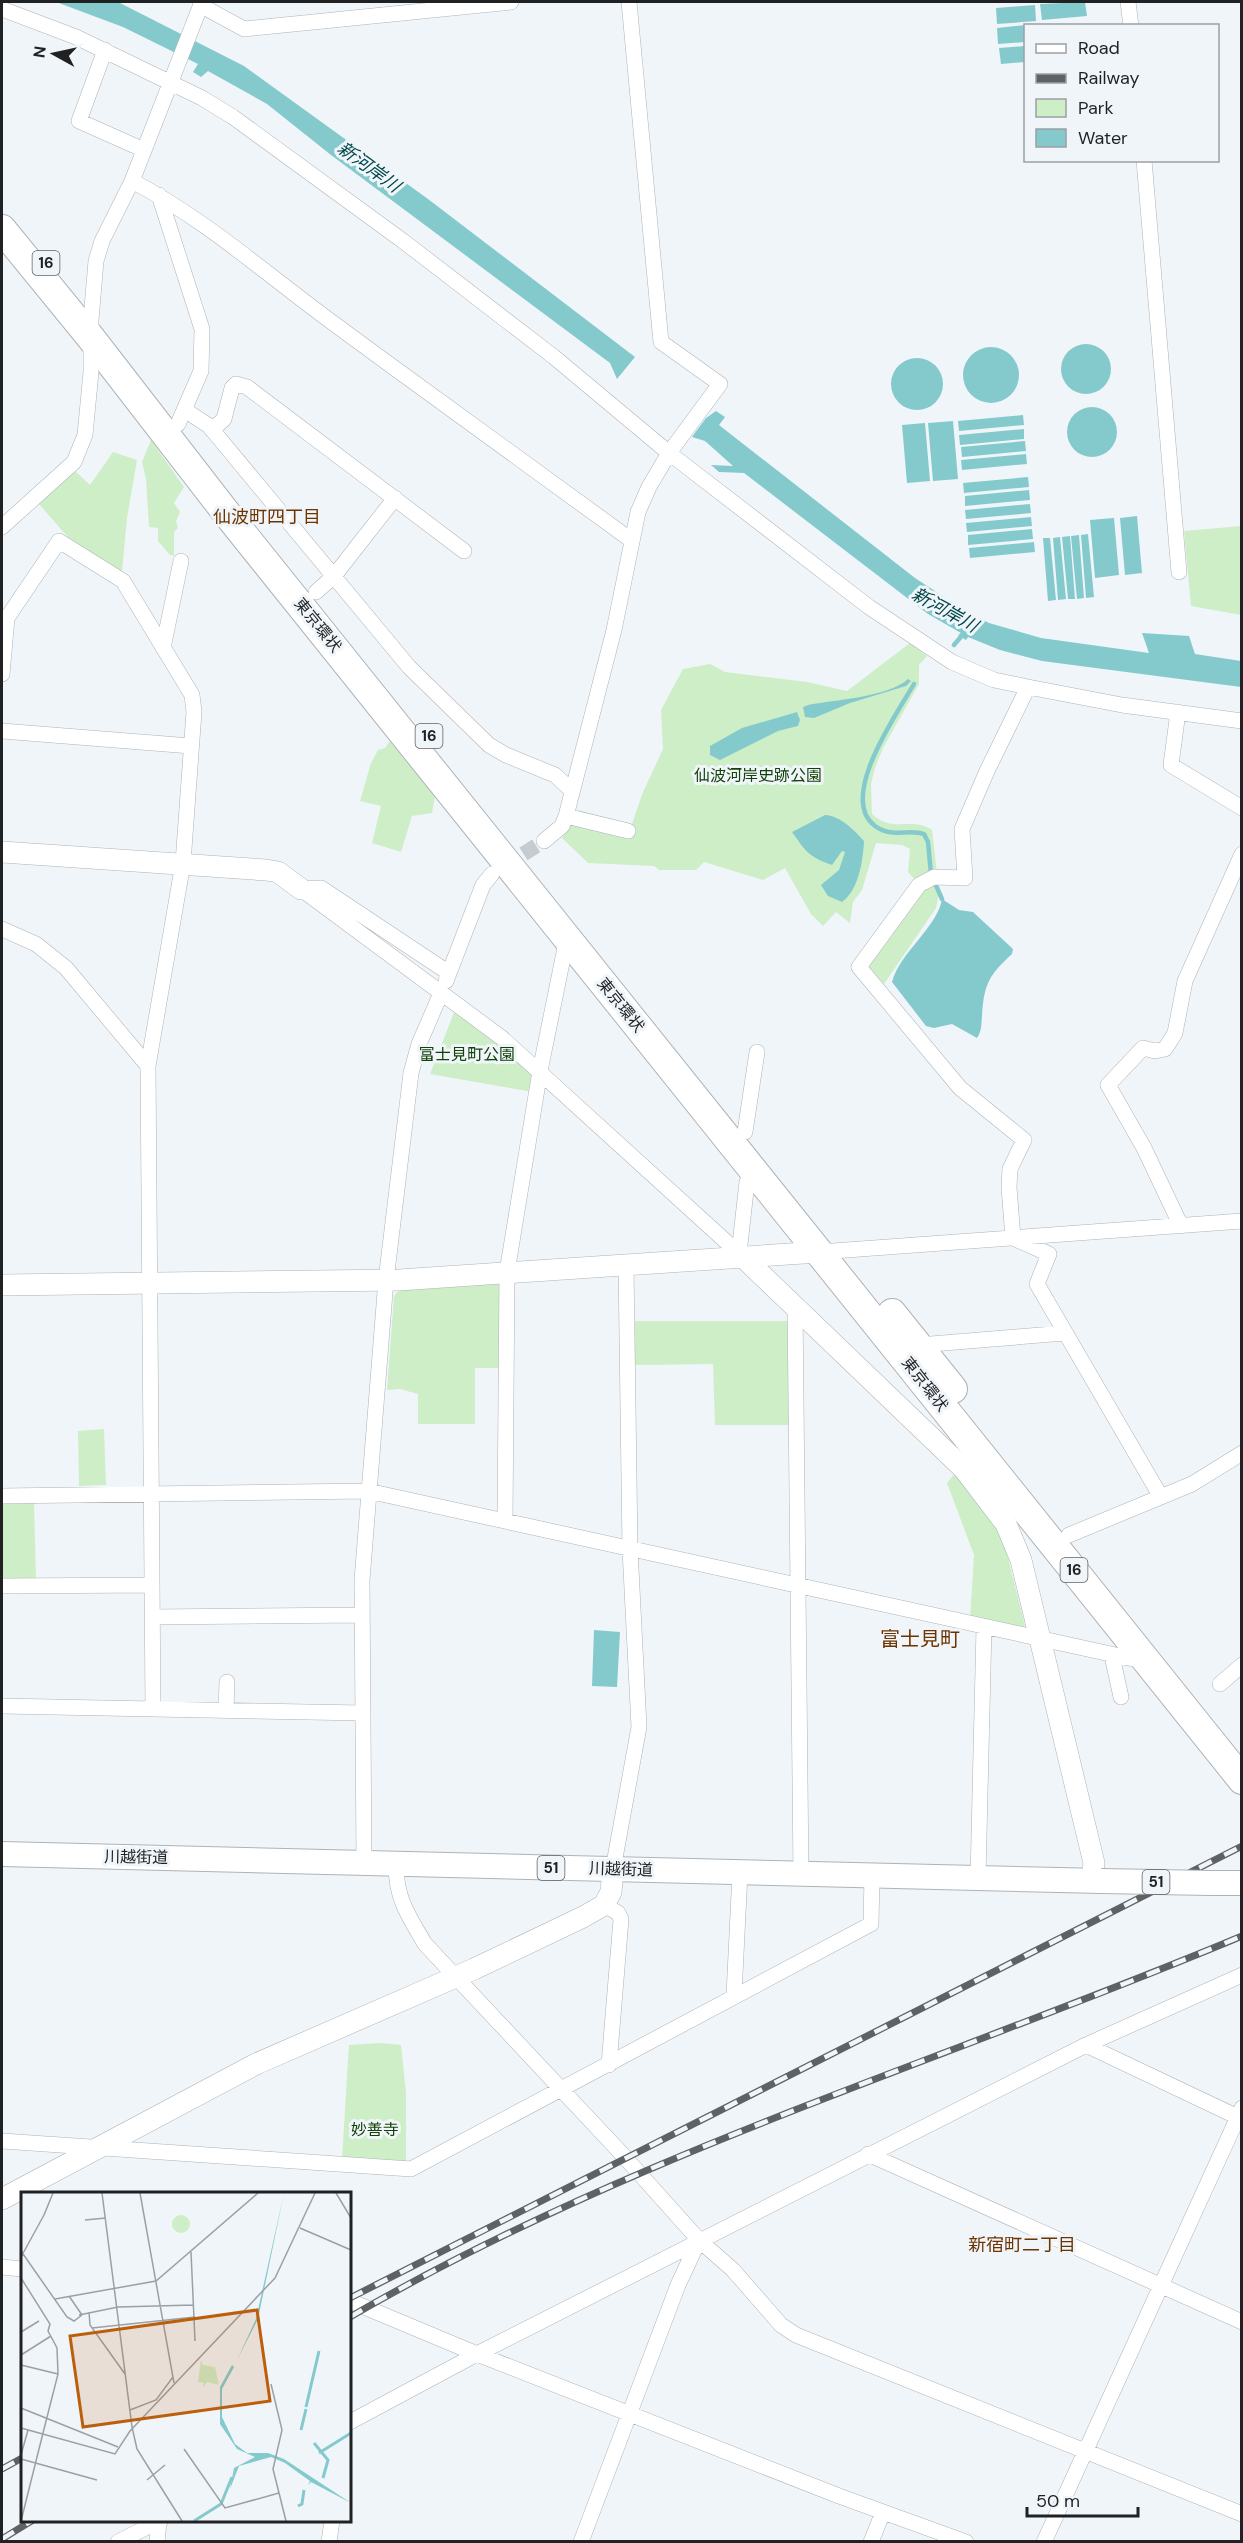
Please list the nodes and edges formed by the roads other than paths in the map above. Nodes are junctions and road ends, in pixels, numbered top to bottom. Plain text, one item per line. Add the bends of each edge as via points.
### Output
1 (511, 2) edge
2 (630, 2) edge
3 (1128, 2) edge
4 (200, 6) edge
5 (2, 9) edge
6 (1131, 24) edge
7 (105, 50) junction
8 (171, 81) junction
9 (144, 150) junction
10 (1144, 162) edge
11 (132, 181) junction
12 (159, 195) junction
13 (2, 206) edge
14 (2, 229) edge
15 (91, 329) junction
16 (181, 417) junction
17 (213, 430) junction
18 (669, 453) junction
19 (395, 498) junction
20 (5, 517) edge
21 (631, 540) junction
22 (464, 551) dead end
23 (182, 561) dead end
24 (1179, 572) dead end
25 (325, 584) junction
26 (163, 648) junction
27 (2, 674) edge
28 (1028, 687) junction
29 (1178, 712) junction
30 (1242, 721) edge
31 (2, 731) edge
32 (191, 746) junction
33 (571, 790) junction
34 (1242, 808) edge
35 (566, 816) junction
36 (628, 831) dead end
37 (544, 841) tunnel mouth
38 (2, 852) edge
39 (1242, 854) edge
40 (183, 863) junction
41 (492, 874) tunnel mouth
42 (964, 878) junction
43 (301, 889) junction
44 (974, 891) dead end
45 (2, 929) edge
46 (567, 938) junction
47 (438, 1000) dead end
48 (756, 1052) dead end
49 (148, 1066) junction
50 (540, 1071) junction
51 (745, 1132) junction
52 (753, 1170) junction
53 (1242, 1221) edge
54 (1181, 1226) junction
55 (1013, 1238) junction
56 (829, 1251) junction
57 (741, 1255) junction
58 (626, 1265) junction
59 (507, 1272) junction
60 (386, 1280) junction
61 (148, 1283) junction
62 (2, 1285) edge
63 (795, 1305) junction
64 (1065, 1333) junction
65 (919, 1345) junction
66 (1242, 1453) edge
67 (368, 1491) junction
68 (152, 1493) junction
69 (2, 1496) edge
70 (1161, 1497) junction
71 (505, 1520) junction
72 (1069, 1535) junction
73 (630, 1549) junction
74 (152, 1585) junction
75 (2, 1586) edge
76 (797, 1587) junction
77 (362, 1616) junction
78 (152, 1617) junction
79 (984, 1627) junction
80 (1039, 1640) junction
81 (1112, 1656) junction
82 (1149, 1663) junction
83 (1242, 1665) edge
84 (227, 1682) dead end
85 (1220, 1684) dead end
86 (1121, 1697) dead end
87 (2, 1706) edge
88 (153, 1709) junction
89 (226, 1710) junction
90 (362, 1713) junction
91 (1242, 1748) edge
92 (1242, 1780) edge
93 (2, 1854) edge
94 (364, 1863) junction
95 (396, 1864) junction
96 (613, 1869) junction
97 (740, 1873) junction
98 (801, 1874) junction
99 (872, 1876) junction
100 (978, 1878) junction
101 (1096, 1881) junction
102 (1242, 1883) edge
103 (604, 1905) junction
104 (1242, 1975) edge
105 (454, 1977) junction
106 (734, 1995) junction
107 (1086, 2045) junction
108 (609, 2065) junction
109 (561, 2088) junction
110 (1240, 2115) edge
111 (2, 2141) edge
112 (99, 2147) junction
113 (868, 2154) junction
114 (2, 2199) edge
115 (699, 2240) junction
116 (2, 2268) edge
117 (21, 2269) edge
118 (1161, 2285) junction
119 (351, 2301) edge
120 (1242, 2322) edge
121 (477, 2354) junction
122 (628, 2413) junction
123 (351, 2421) edge
124 (1085, 2452) junction
125 (883, 2512) junction
126 (1242, 2514) edge
127 (158, 2522) edge
128 (160, 2522) edge
129 (332, 2522) edge
130 (118, 2541) edge
131 (156, 2541) edge
132 (329, 2541) edge
133 (581, 2541) edge
134 (871, 2541) edge
135 (966, 2541) edge
136 (1044, 2541) edge

1 - 4 street via 244,28
2 - 18 street via 661,342 720,384
3 - 6 street
4 - 8 street
5 - 7 street
7 - 8 street
7 - 9 street via 79,121
8 - 9 street
8 - 18 street via 232,117 404,241 554,357
9 - 11 street
10 - 24 street
11 - 12 street
11 - 15 street via 96,261
12 - 16 street via 202,329 201,370
12 - 21 street via 224,238 333,323
13 - 15 highway, 東京環状 / 16
14 - 15 highway, 東京環状 / 16
15 - 16 highway, 東京環状 / 16
15 - 20 street via 85,435 74,462
15 - 46 highway, 東京環状 / 16 via 231,519
16 - 17 street
16 - 25 highway, 東京環状 / 16
17 - 19 street via 224,420 232,388 241,384
17 - 25 street
18 - 21 street via 638,512
18 - 28 street via 929,649 982,675
19 - 22 street
19 - 25 street
21 - 33 street via 614,630
23 - 26 street
25 - 33 street via 489,745 555,775
25 - 51 highway, 東京環状 / 16
26 - 27 street via 123,581 59,541 7,618
26 - 32 street via 192,695
28 - 29 street
28 - 42 street via 962,829
29 - 30 street
29 - 34 street via 1171,765
31 - 32 street
32 - 40 street
33 - 35 street
35 - 36 street
35 - 37 street via 562,826
38 - 40 street
39 - 54 street via 1185,981 1175,1033 1165,1048 1143,1048 1108,1085 1144,1148
40 - 43 street via 278,872
40 - 49 street
41 - 43 street via 483,885 448,977 321,888
42 - 44 street
42 - 55 street via 934,877 919,885 859,967 960,1088 1024,1140 1010,1169
43 - 50 street via 474,1016
45 - 49 street via 36,944 66,968
46 - 50 street
46 - 52 highway, 東京環状 / 16
47 - 60 street via 411,1073
48 - 51 street
49 - 61 street
50 - 57 street
50 - 59 street
51 - 56 highway, 東京環状 / 16
52 - 56 highway, 東京環状 / 16
52 - 57 street via 747,1182
53 - 54 street
54 - 55 street
55 - 56 street
55 - 64 street via 1049,1254 1037,1284
56 - 57 street
56 - 65 highway, 東京環状 / 16
56 - 82 highway, 東京環状 / 16
57 - 58 street
57 - 63 street
58 - 59 street
58 - 73 street
59 - 60 street
59 - 71 street
60 - 61 street
60 - 67 street
61 - 62 street
61 - 68 street
63 - 76 street
63 - 80 street via 964,1469 997,1510 1021,1560
64 - 65 street
64 - 70 street
65 - 72 highway, 東京環状 / 16
66 - 70 street via 1192,1484
67 - 68 street
67 - 71 street
67 - 77 street
68 - 69 street
68 - 74 street
70 - 72 street
71 - 73 street
72 - 91 highway, 東京環状 / 16
73 - 76 street
73 - 96 street via 639,1726
74 - 75 street
74 - 78 street
76 - 79 street
76 - 98 street
77 - 78 street
77 - 90 street
78 - 88 street
79 - 80 street
79 - 100 street
80 - 81 street
80 - 101 street
81 - 82 street
81 - 86 street
82 - 92 highway, 東京環状 / 16
83 - 85 street
84 - 89 street
87 - 88 street
88 - 89 street
89 - 90 street
90 - 94 street
93 - 94 main road, 川越街道 / 51
94 - 95 main road, 川越街道 / 51
95 - 96 main road, 川越街道 / 51
95 - 105 street via 396,1888 407,1914 425,1944
96 - 97 main road, 川越街道 / 51
96 - 103 street
97 - 98 main road, 川越街道 / 51
97 - 106 street
98 - 99 main road, 川越街道 / 51
99 - 100 main road, 川越街道 / 51
99 - 106 street via 871,1924
100 - 101 main road, 川越街道 / 51
101 - 102 main road, 川越街道 / 51, bridge
103 - 105 street
103 - 108 street via 621,1919
104 - 107 street
105 - 109 street
105 - 112 street via 256,2064
106 - 108 street
107 - 110 street
107 - 113 street
108 - 109 street
109 - 112 street via 406,2170
109 - 115 street
110 - 118 street
111 - 112 street
112 - 114 street
113 - 115 street
113 - 118 street
115 - 121 street
115 - 122 street
115 - 124 street via 733,2270 781,2325 796,2335
116 - 117 street
118 - 120 street
118 - 124 street
119 - 121 street
121 - 122 street
121 - 123 street
122 - 125 street
122 - 133 street
124 - 126 street
124 - 136 street
125 - 134 street
125 - 135 street
127 - 130 street
128 - 131 street
129 - 132 street

